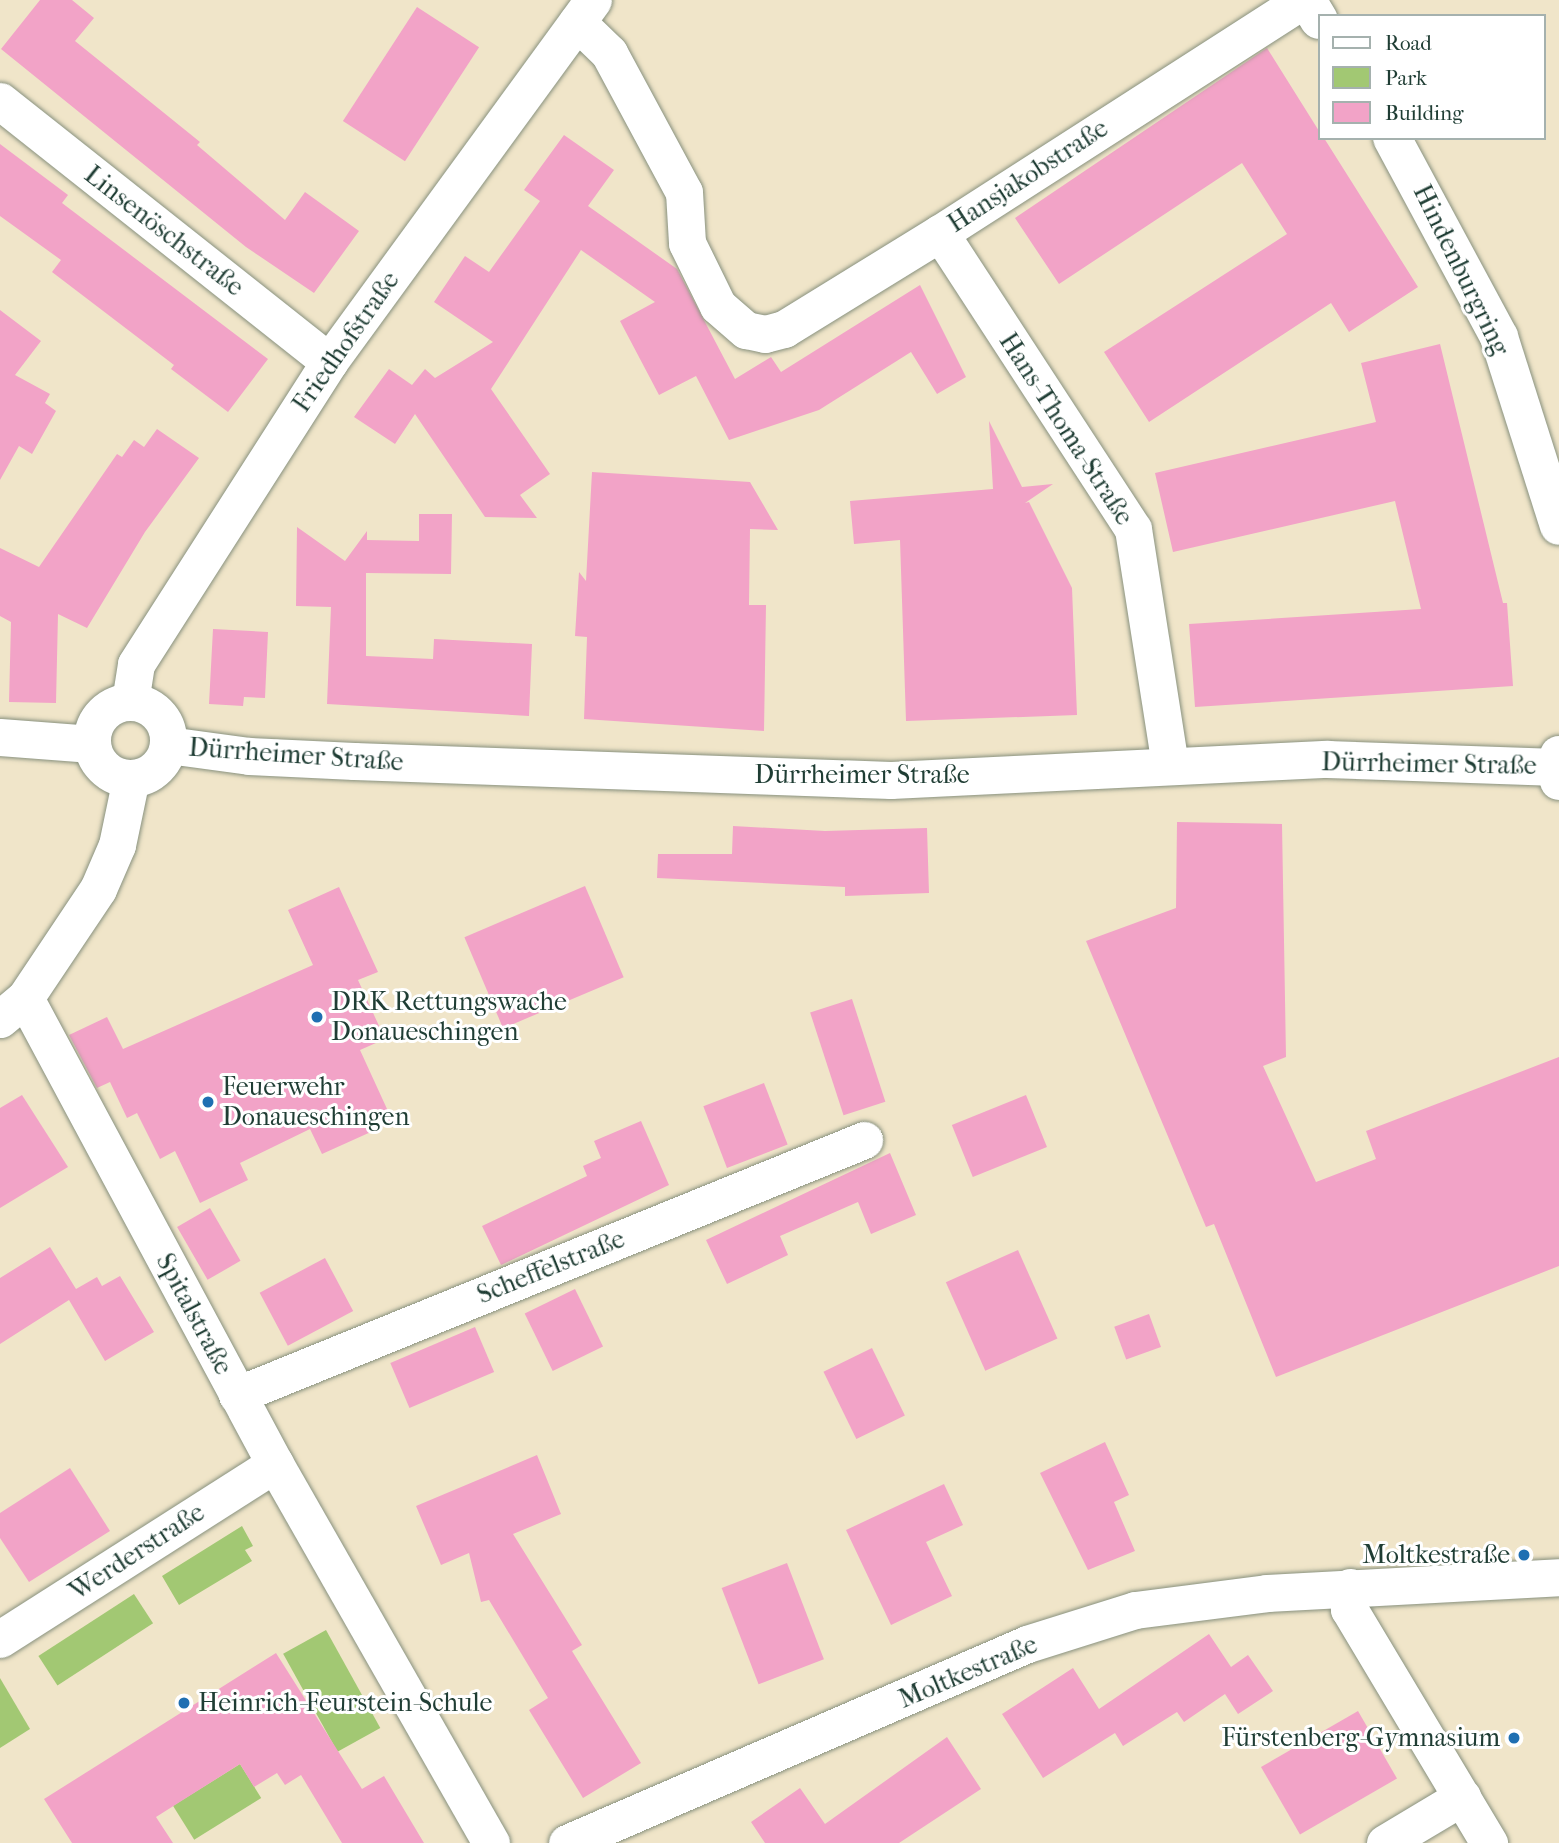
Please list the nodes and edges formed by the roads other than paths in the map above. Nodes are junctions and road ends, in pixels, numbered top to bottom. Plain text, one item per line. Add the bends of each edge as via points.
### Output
1 (1305, 0) edge
2 (585, 11) edge
3 (1318, 19) edge
4 (0, 101) edge
5 (1393, 140) edge
6 (940, 233) junction
7 (329, 362) junction
8 (1559, 526) edge
9 (130, 702) junction
10 (0, 737) edge
11 (92, 744) junction
12 (168, 745) junction
13 (1170, 765) junction
14 (1558, 767) edge
15 (131, 778) junction
16 (12, 1008) edge
17 (864, 1140) dead end
18 (237, 1395) junction
19 (275, 1464) junction
20 (1559, 1577) edge
21 (1350, 1587) junction
22 (0, 1639) edge
23 (1462, 1797) junction
24 (491, 1843) edge
25 (567, 1843) edge
26 (1385, 1843) edge
27 (1489, 1843) edge

1 - 3 main road
1 - 6 street, Hansjakobstraße
2 - 6 street, Hansjakobstraße via 684,192 687,243 718,306 746,330 765,334 784,329
2 - 7 street, Friedhofstraße
4 - 7 street, Linsenöschstraße
5 - 8 main road, Hindenburgring via 1499,337
6 - 13 street, Hans-Thoma-Straße via 1133,529
7 - 9 street, Friedhofstraße via 136,664
9 - 11 street via 102,714
9 - 12 street via 159,715 167,729
10 - 11 street
11 - 15 street via 105,769
12 - 13 street, Dürrheimer Straße via 354,761 891,780
12 - 15 street via 156,768
13 - 14 street, Dürrheimer Straße via 1328,759
15 - 16 street, Spitalstraße via 117,845 98,889
16 - 18 street, Spitalstraße
17 - 18 street, Scheffelstraße
18 - 19 street, Spitalstraße
19 - 22 street, Werderstraße
19 - 24 street, Spitalstraße
20 - 21 street, Moltkestraße
21 - 23 street via 1349,1609
21 - 25 street, Moltkestraße via 1267,1592 1135,1610 1027,1644
23 - 26 street
23 - 27 street

